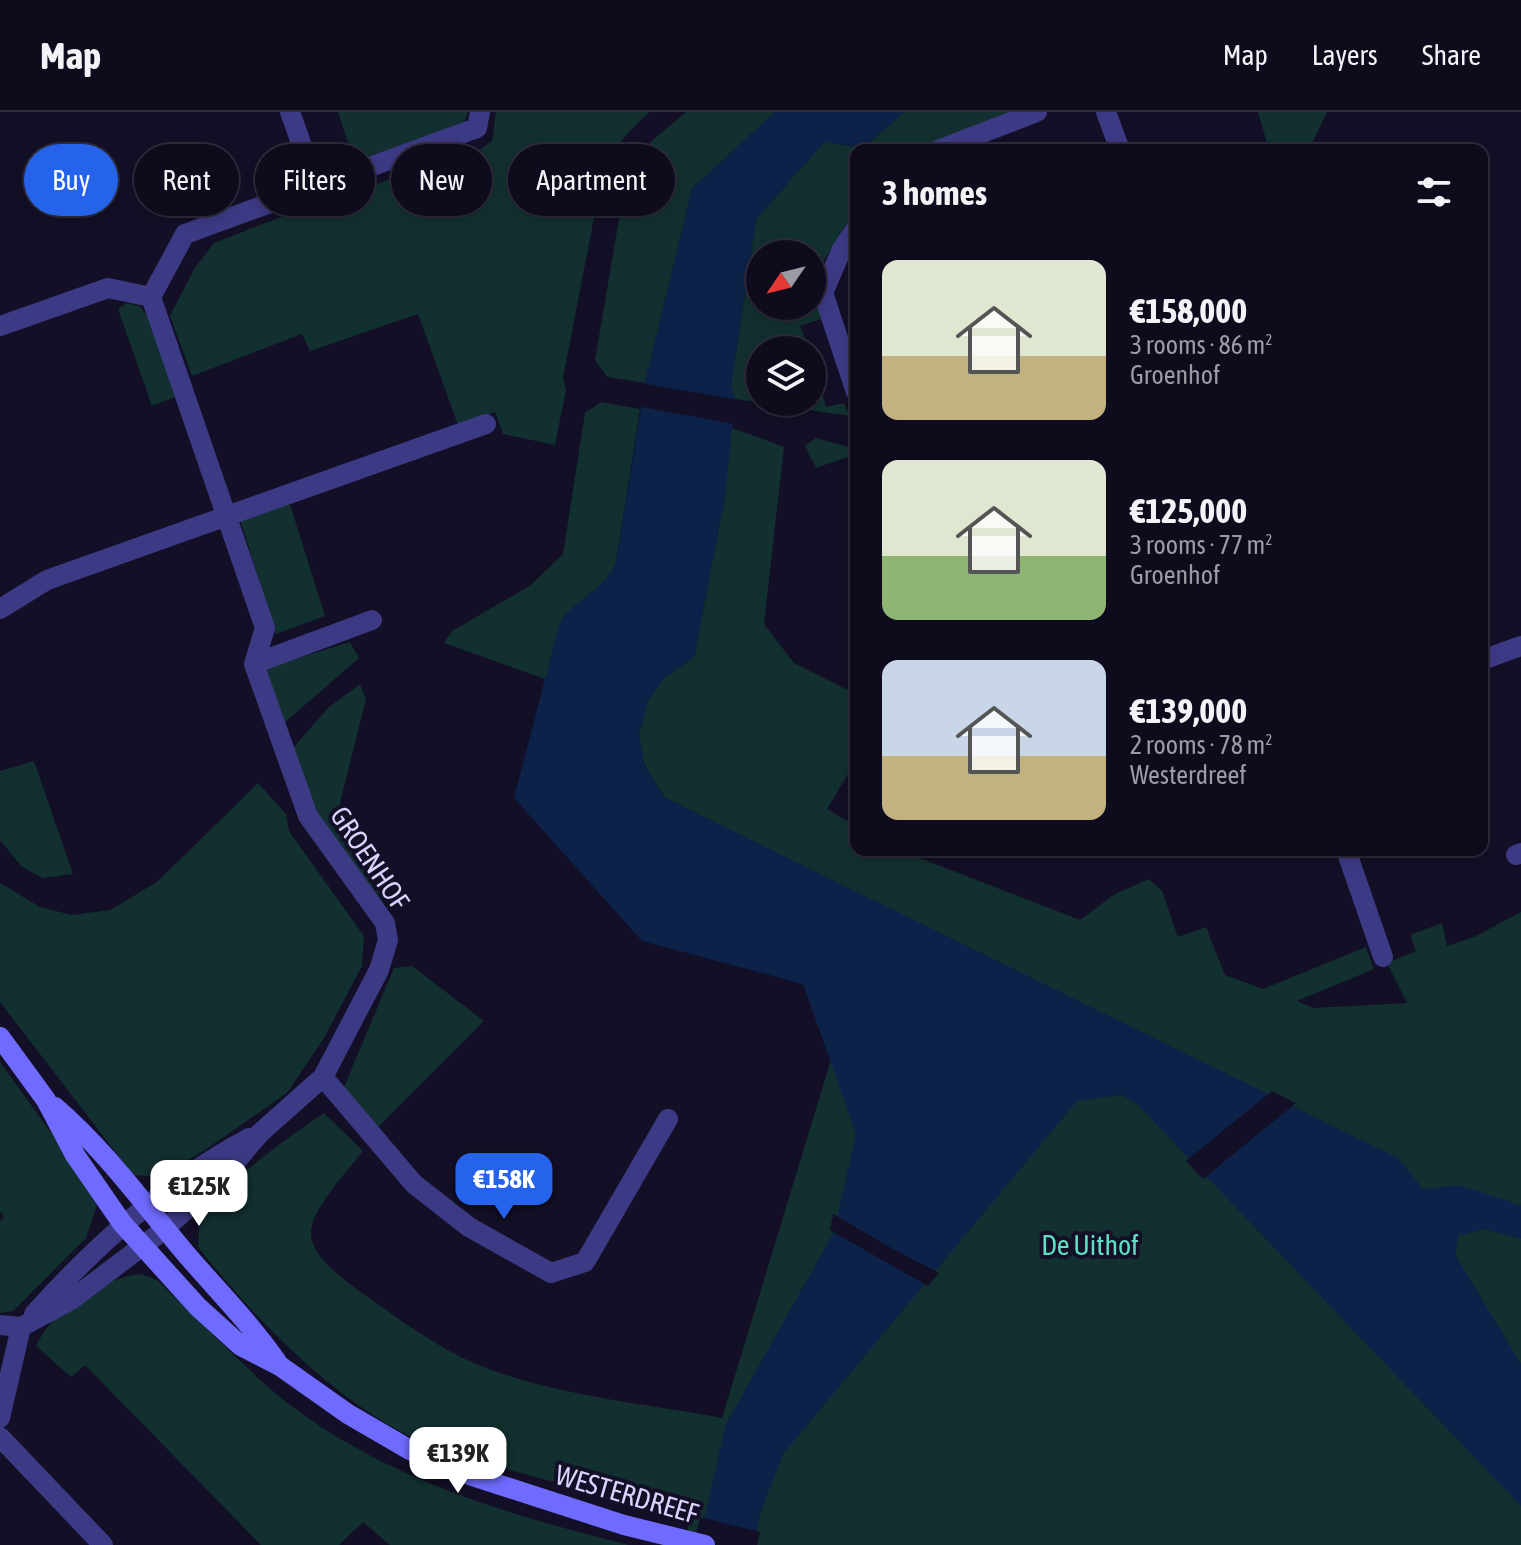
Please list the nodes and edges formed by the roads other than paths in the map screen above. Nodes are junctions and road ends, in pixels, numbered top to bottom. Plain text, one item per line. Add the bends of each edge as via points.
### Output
1 (290, 112) edge
2 (480, 112) edge
3 (1037, 112) edge
4 (1106, 112) edge
5 (301, 144) edge
6 (954, 144) edge
7 (1118, 144) edge
8 (375, 164) edge
9 (255, 208) edge
10 (850, 238) edge
11 (151, 297) junction
12 (0, 326) edge
13 (850, 374) edge
14 (486, 424) dead end
15 (226, 515) junction
16 (0, 609) edge
17 (372, 620) dead end
18 (1521, 646) edge
19 (1488, 658) edge
20 (254, 664) junction
21 (1348, 856) edge
22 (1383, 957) dead end
23 (0, 1037) edge
24 (323, 1077) junction
25 (46, 1100) junction
26 (668, 1119) dead end
27 (260, 1133) junction
28 (145, 1204) junction
29 (122, 1223) junction
30 (165, 1229) junction
31 (141, 1246) junction
32 (0, 1325) edge
33 (21, 1327) junction
34 (280, 1366) junction
35 (0, 1418) edge
36 (0, 1437) edge
37 (103, 1545) edge
38 (705, 1545) edge

1 - 5 street
2 - 8 street via 477,128
3 - 6 street
4 - 7 street
9 - 11 street via 185,234
10 - 13 street via 823,293
11 - 12 street via 108,288
11 - 15 street
14 - 15 street
15 - 16 street via 47,580
15 - 20 street via 265,628
17 - 20 street
18 - 19 street
20 - 24 street, GROENHOF via 308,816 385,923 388,940 379,970
21 - 22 street
23 - 25 main road, WESTERDREEF
24 - 26 street via 414,1184 469,1227 551,1273 585,1262
24 - 27 street, GROENHOF
25 - 28 main road, WESTERDREEF via 93,1139
25 - 29 main road, WESTERDREEF via 75,1155
27 - 28 street, GROENHOF
27 - 30 street, GROENHOF
28 - 29 street, GROENHOF
28 - 30 main road, WESTERDREEF
29 - 31 main road, WESTERDREEF
29 - 33 street, GROENHOF
30 - 31 street, GROENHOF
30 - 34 main road, WESTERDREEF via 252,1326
31 - 33 street, GROENHOF via 71,1300
31 - 34 main road, WESTERDREEF via 241,1346
32 - 33 street
33 - 35 street
34 - 38 main road, WESTERDREEF via 373,1429 460,1472
36 - 37 street

